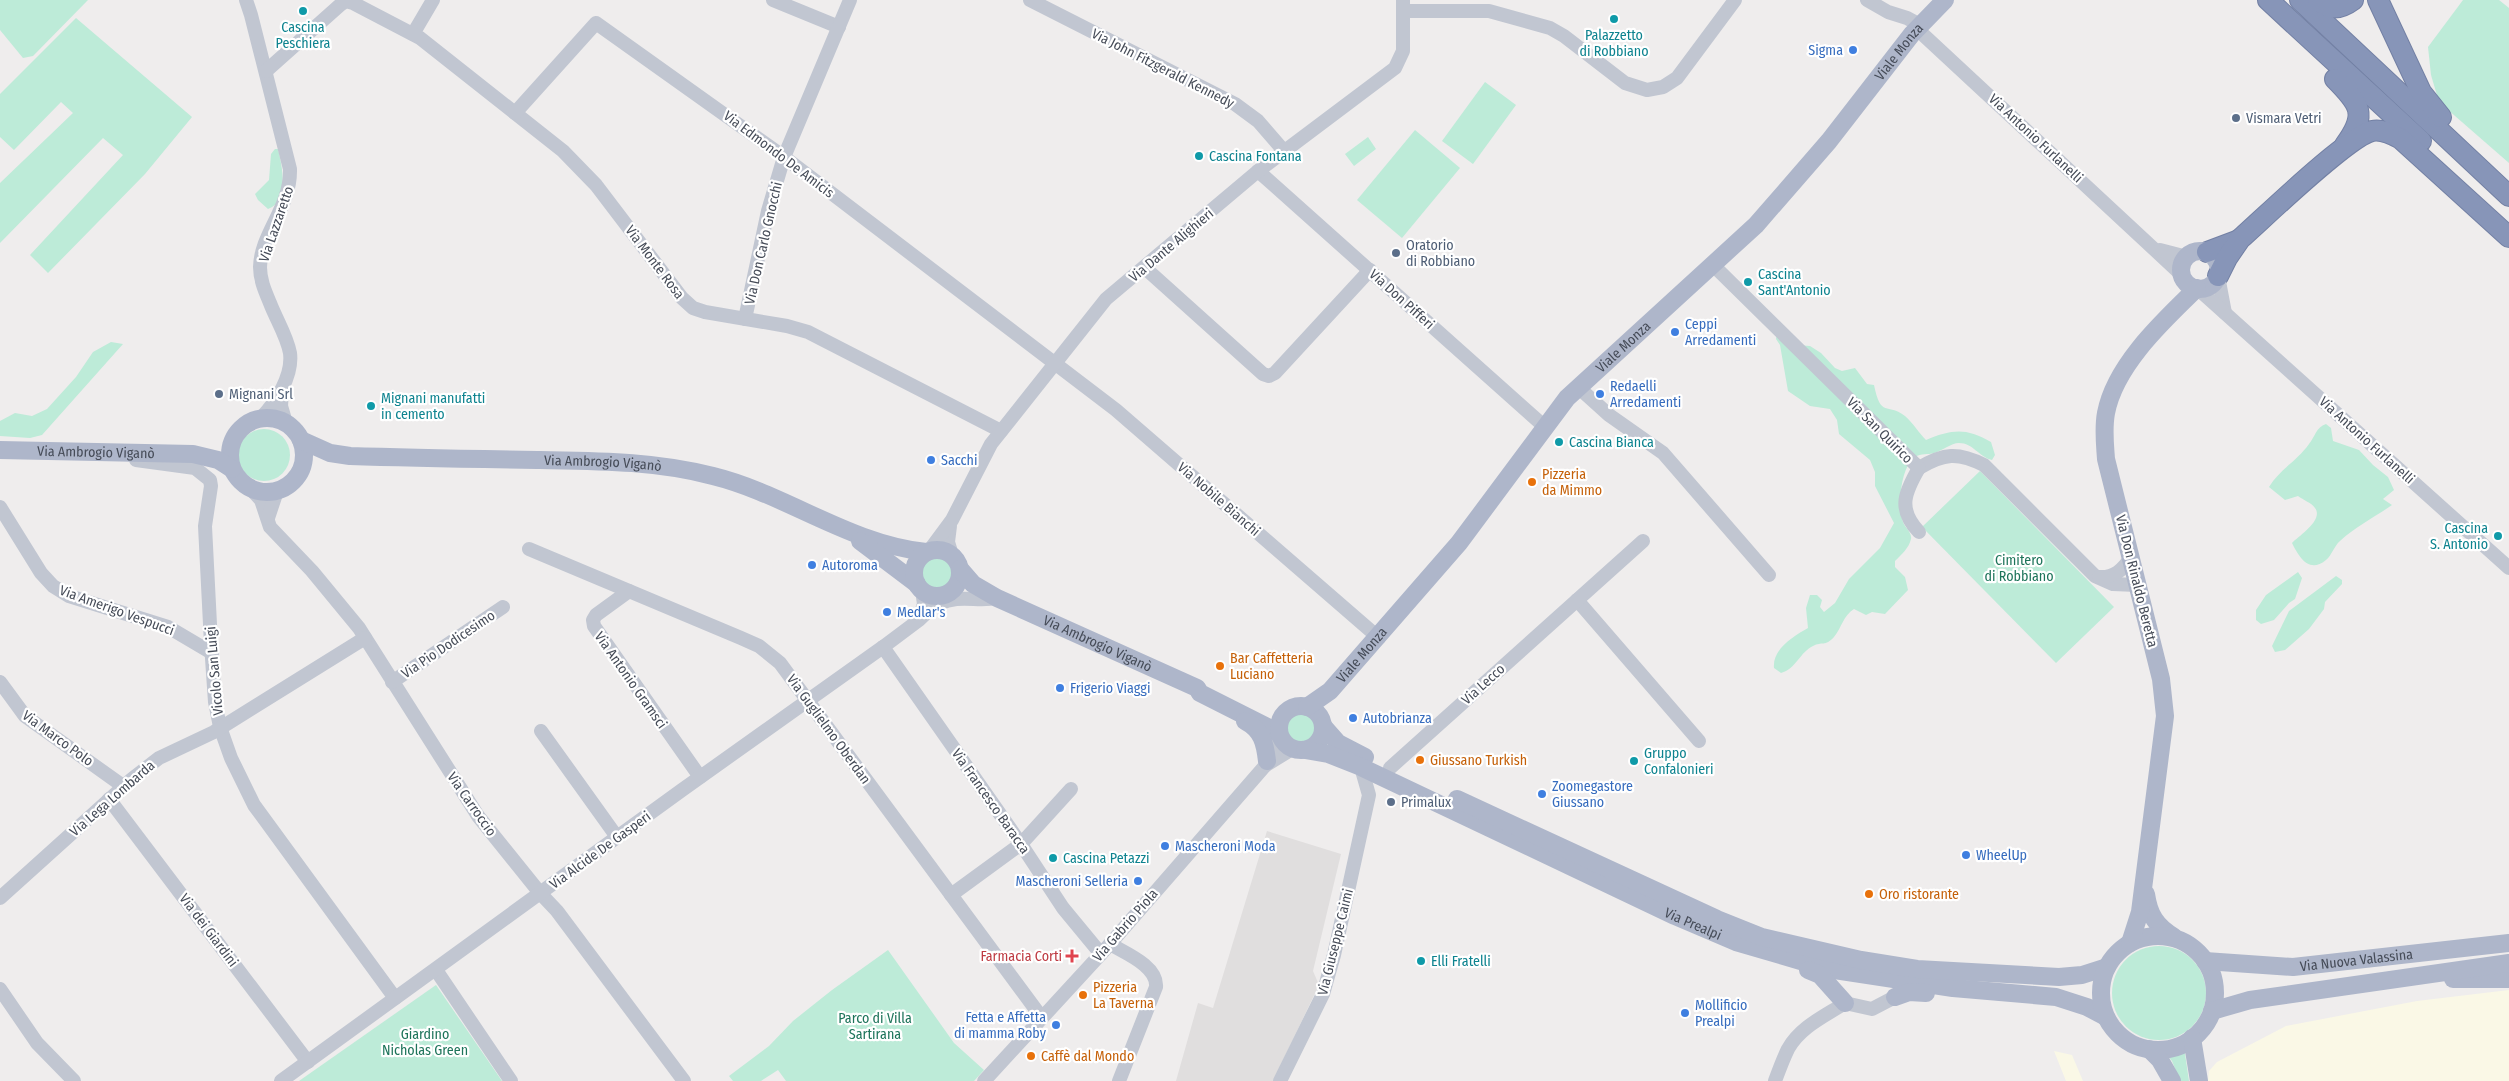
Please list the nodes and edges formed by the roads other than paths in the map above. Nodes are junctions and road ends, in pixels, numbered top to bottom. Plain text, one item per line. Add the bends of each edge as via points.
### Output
1 (246, 0) edge
2 (433, 0) edge
3 (773, 0) edge
4 (850, 0) edge
5 (1030, 0) edge
6 (1734, 0) edge
7 (1867, 0) edge
8 (1945, 0) edge
9 (2300, 0) edge
10 (2318, 0) edge
11 (2353, 0) edge
12 (2378, 0) edge
13 (2272, 5) edge
14 (1403, 6) edge
15 (1920, 26) junction
16 (839, 27) junction
17 (413, 34) junction
18 (266, 71) junction
19 (515, 112) junction
20 (2344, 148) junction
21 (1284, 151) junction
22 (784, 158) junction
23 (1258, 171) junction
24 (2509, 190) edge
25 (2509, 196) edge
26 (2509, 222) edge
27 (2509, 237) edge
28 (2240, 239) junction
29 (2154, 248) junction
30 (2207, 252) junction
31 (2187, 257) junction
32 (1713, 265) junction
33 (1145, 268) junction
34 (1370, 270) junction
35 (2218, 276) junction
36 (2189, 282) junction
37 (2225, 313) junction
38 (745, 319) junction
39 (1056, 363) junction
40 (1578, 387) junction
41 (282, 388) junction
42 (261, 418) junction
43 (286, 423) junction
44 (1545, 428) junction
45 (1001, 432) junction
46 (237, 433) junction
47 (301, 440) junction
48 (0, 450) edge
49 (117, 453) junction
50 (193, 454) junction
51 (350, 456) junction
52 (1919, 468) junction
53 (232, 469) junction
54 (302, 469) junction
55 (251, 489) junction
56 (277, 492) junction
57 (0, 507) edge
58 (952, 520) junction
59 (267, 522) junction
60 (844, 530) junction
61 (1919, 532) dead end
62 (1643, 541) dead end
63 (529, 549) dead end
64 (927, 552) junction
65 (2131, 557) junction
66 (956, 562) junction
67 (2509, 568) edge
68 (1769, 575) dead end
69 (2095, 576) junction
70 (2137, 586) junction
71 (920, 587) junction
72 (629, 591) junction
73 (950, 591) junction
74 (997, 598) junction
75 (1576, 600) junction
76 (503, 606) dead end
77 (934, 606) junction
78 (919, 620) junction
79 (365, 638) junction
80 (1379, 638) junction
81 (883, 647) junction
82 (212, 653) junction
83 (0, 682) edge
84 (392, 682) junction
85 (1330, 691) junction
86 (1202, 692) junction
87 (808, 700) junction
88 (1298, 708) junction
89 (1322, 723) junction
90 (220, 727) junction
91 (541, 731) dead end
92 (1699, 741) dead end
93 (1289, 742) junction
94 (1266, 764) junction
95 (1361, 767) junction
96 (1388, 773) junction
97 (700, 776) junction
98 (123, 786) junction
99 (1071, 789) dead end
100 (1369, 795) junction
101 (109, 799) junction
102 (617, 838) junction
103 (1022, 844) junction
104 (2144, 879) junction
105 (540, 893) junction
106 (951, 895) junction
107 (0, 898) edge
108 (2176, 939) junction
109 (2130, 942) junction
110 (2509, 943) edge
111 (1105, 949) junction
112 (1781, 957) junction
113 (2205, 961) junction
114 (2509, 963) edge
115 (2107, 967) junction
116 (436, 970) junction
117 (2405, 978) junction
118 (2509, 979) edge
119 (1953, 988) junction
120 (0, 989) edge
121 (1895, 997) joint
122 (395, 998) junction
123 (1845, 1003) junction
124 (2212, 1011) junction
125 (2106, 1017) junction
126 (1042, 1018) junction
127 (2192, 1038) junction
128 (2149, 1049) junction
129 (308, 1062) junction
130 (74, 1081) edge
131 (281, 1081) edge
132 (511, 1081) edge
133 (684, 1081) edge
134 (984, 1081) edge
135 (1119, 1081) edge
136 (1280, 1081) edge
137 (1775, 1081) edge
138 (2172, 1081) edge
139 (2199, 1081) edge

1 - 18 street, Via Lazzaretto
2 - 17 street
3 - 16 street
4 - 16 street, Via Don Carlo Gnocchi
5 - 21 street, Via John Fitzgerald Kennedy via 1235,104 1258,122
6 - 14 street via 1677,78 1663,87 1647,90 1625,83 1550,28 1489,11
7 - 15 street, Via Antonio Furlanelli via 1888,12 1894,20
8 - 15 main road, Viale Monza
9 - 25 highway
10 - 11 highway via 2332,8 2340,8
12 - 24 highway via 2426,100
13 - 20 highway via 2291,34 2355,99 2358,122
13 - 26 highway
14 - 21 street, Via Dante Alighieri via 1403,51 1395,68
15 - 29 street, Via Antonio Furlanelli
15 - 32 main road, Viale Monza via 1829,141 1756,225
16 - 22 street, Via Don Carlo Gnocchi
17 - 18 street, Via Monte Rosa via 346,1
17 - 19 street, Via Monte Rosa
18 - 41 street, Via Lazzaretto via 290,169 288,193 260,265 262,286 290,354
19 - 22 street, Via Edmondo De Amicis via 596,22
19 - 38 street, Via Monte Rosa via 563,151 596,184 687,304 705,312
20 - 27 highway via 2372,131 2401,139
20 - 28 highway
21 - 23 street, Via Dante Alighieri
22 - 38 street, Via Don Carlo Gnocchi via 768,211
22 - 39 street, Via Edmondo De Amicis
23 - 33 street, Via Dante Alighieri
23 - 34 street, Via Don Pifferi
28 - 30 highway
28 - 35 highway
29 - 31 street, Via Antonio Furlanelli
29 - 36 street, Via Antonio Furlanelli
30 - 31 main road
30 - 35 main road via 2218,262
31 - 36 main road via 2182,265
32 - 40 main road, Viale Monza
32 - 52 street, Via San Quirico
33 - 34 street via 1269,376
33 - 39 street, Via Dante Alighieri via 1106,300
34 - 44 street, Via Don Pifferi
35 - 36 main road via 2212,285
35 - 37 street
36 - 37 street, Via Antonio Furlanelli
36 - 65 main road, Via Don Rinaldo Beretta via 2178,306 2126,365 2111,393 2106,414 2106,459
37 - 67 street, Via Antonio Furlanelli
38 - 45 street, Via Monte Rosa via 808,332
39 - 45 street, Via Dante Alighieri
39 - 80 street, Via Nobile Bianchi via 1116,410
40 - 44 main road, Viale Monza
40 - 68 street via 1609,415 1663,452
41 - 42 street, Via Lazzaretto
41 - 43 street, Via Lazzaretto via 281,406
42 - 43 main road
42 - 46 main road, Via Ambrogio Viganò via 243,426
43 - 47 main road, Via Ambrogio Viganò
44 - 80 main road, Viale Monza via 1459,543
45 - 58 street, Via Dante Alighieri via 984,454
46 - 50 main road, Via Ambrogio Viganò via 216,446
46 - 53 main road via 230,450
47 - 51 main road, Via Ambrogio Viganò via 330,453
47 - 54 main road via 304,450
48 - 49 main road, Via Ambrogio Viganò
49 - 50 main road, Via Ambrogio Viganò
49 - 82 street, Vicolo San Luigi via 127,458 187,466 202,472 210,480 205,526
50 - 53 main road, Via Ambrogio Viganò via 210,457
51 - 54 main road, Via Ambrogio Viganò
51 - 60 main road, Via Ambrogio Viganò via 655,464 734,482 786,501
52 - 61 street via 1907,490 1904,504 1906,515
52 - 69 street, Via San Quirico via 1934,459 1952,455 1968,457 1984,465
53 - 55 main road, Via Ambrogio Viganò
54 - 56 main road, Via Ambrogio Viganò via 292,483
55 - 56 main road
55 - 59 street, Via Carroccio via 264,507
56 - 59 street
57 - 82 street, Via Amerigo Vespucci via 41,573 53,586 70,596 168,627
58 - 64 street, Via Dante Alighieri
58 - 66 street, Via Dante Alighieri via 948,533
59 - 79 street, Via Carroccio via 347,612
60 - 64 main road, Via Ambrogio Viganò via 891,547
60 - 71 main road, Via Ambrogio Viganò
62 - 75 street, Via Lecco
63 - 72 street, Via Guglielmo Oberdan
64 - 66 main road via 941,550
64 - 71 main road via 916,563 914,578
65 - 69 street via 2115,575
65 - 70 main road, Via Don Rinaldo Beretta
66 - 73 main road via 958,583
66 - 74 main road, Via Ambrogio Viganò via 973,584
69 - 70 street, Via San Quirico via 2113,584
70 - 104 main road, Via Don Rinaldo Beretta via 2161,678 2165,716
71 - 73 main road via 934,596
71 - 78 street via 924,604
72 - 87 street, Via Guglielmo Oberdan via 760,646 780,663
72 - 97 street, Via Antonio Gramsci via 596,615 594,626
73 - 74 main road, Via Ambrogio Viganò via 969,589
73 - 77 street, Via Alcide De Gasperi
74 - 77 street via 954,598
74 - 86 main road, Via Ambrogio Viganò
75 - 92 street
75 - 96 street, Via Lecco
76 - 84 street, Via Pio Dodicesimo
77 - 78 street, Via Alcide De Gasperi
78 - 81 street, Via Alcide De Gasperi
79 - 84 street, Via Carroccio
79 - 90 street, Via Lega Lombarda
80 - 85 main road, Viale Monza
81 - 87 street, Via Alcide De Gasperi
81 - 103 street, Via Francesco Baracca
82 - 90 street, Vicolo San Luigi
83 - 98 street, Via Marco Polo via 25,716
84 - 105 street, Via Carroccio via 478,816
85 - 88 main road, Viale Monza
85 - 89 main road, Viale Monza
86 - 88 main road, Via Ambrogio Viganò via 1202,688 1255,710 1274,712
86 - 93 main road, Via Ambrogio Viganò
86 - 94 main road via 1214,705 1255,726 1263,740
87 - 97 street, Via Alcide De Gasperi
87 - 106 street, Via Guglielmo Oberdan
88 - 89 main road via 1315,711
88 - 93 main road via 1280,721
89 - 93 main road via 1319,742
89 - 96 main road, Via Prealpi via 1332,738
90 - 98 street, Via Lega Lombarda via 159,758
90 - 122 street, Vicolo San Luigi via 254,805
91 - 102 street
93 - 94 street, Via Gabrio Piola
93 - 95 main road, Via Prealpi
94 - 111 street, Via Gabrio Piola
95 - 96 main road, Via Prealpi
95 - 100 street
96 - 100 street, Via Lecco
96 - 112 main road, Via Prealpi via 1675,916
96 - 115 main road, Via Prealpi via 1762,937 1861,960 1925,970 2060,977 2082,975
97 - 102 street, Via Alcide De Gasperi
98 - 101 street, Via Lega Lombarda
99 - 103 street
100 - 136 street, Via Giuseppe Caimi via 1323,994
101 - 107 street, Via Lega Lombarda
101 - 129 street, Via dei Giardini
102 - 105 street, Via Alcide De Gasperi
103 - 106 street
103 - 111 street, Via Francesco Baracca via 1063,908
104 - 108 main road, Via Don Rinaldo Beretta via 2152,918
104 - 109 main road, Via Don Rinaldo Beretta via 2140,912
105 - 116 street, Via Alcide De Gasperi
105 - 133 street, Via Carroccio via 557,911
106 - 126 street, Via Guglielmo Oberdan
108 - 109 main road via 2153,936
108 - 113 main road via 2188,944
109 - 115 main road
110 - 113 main road, Via Nuova Valassina via 2293,967
111 - 126 street, Via Gabrio Piola
111 - 135 street, Via Francesco Baracca via 1143,964 1155,975 1156,987
112 - 119 main road, Via Prealpi via 1828,969
112 - 123 main road via 1820,975
113 - 124 main road via 2215,994
114 - 117 main road, Via Nuova Valassina
115 - 125 main road via 2101,983
116 - 122 street, Via Alcide De Gasperi
116 - 132 street
117 - 118 main road
117 - 124 main road, Via Nuova Valassina via 2250,1000
119 - 121 main road via 1933,993 1909,992
119 - 125 main road, Via Prealpi via 2056,998 2087,1007
120 - 130 street via 37,1043
121 - 123 street via 1872,1009
122 - 129 street, Via Alcide De Gasperi
123 - 137 street via 1810,1025 1794,1040
124 - 127 main road via 2206,1024
125 - 128 main road via 2128,1042
126 - 134 street, Via Gabrio Piola
127 - 128 main road via 2172,1048
127 - 139 main road
128 - 138 main road via 2160,1060
129 - 131 street, Via Alcide De Gasperi

